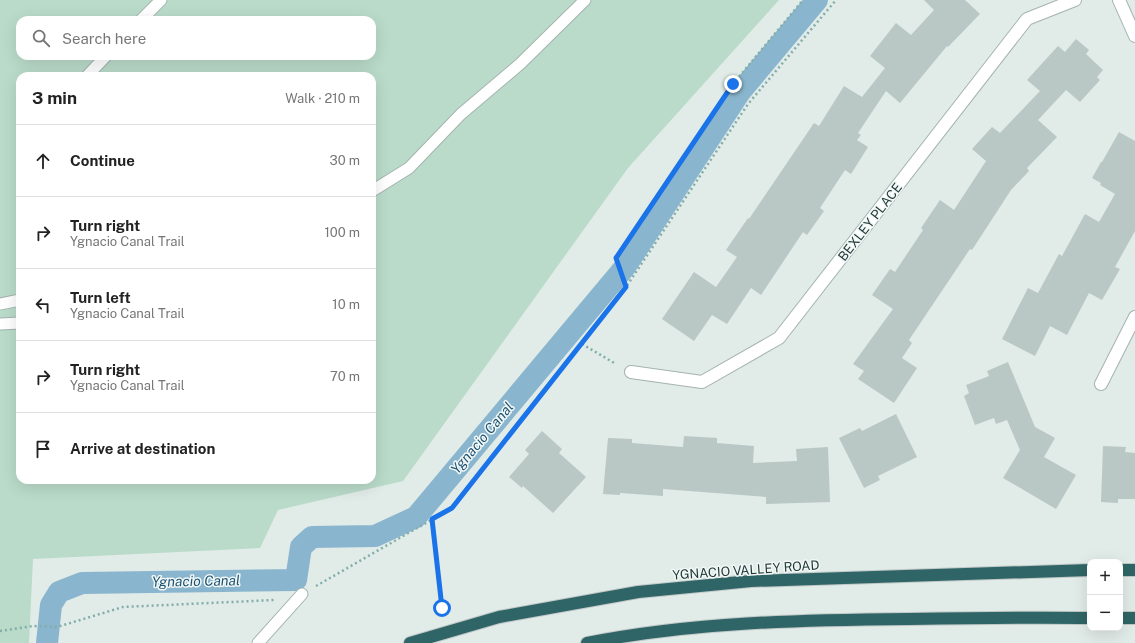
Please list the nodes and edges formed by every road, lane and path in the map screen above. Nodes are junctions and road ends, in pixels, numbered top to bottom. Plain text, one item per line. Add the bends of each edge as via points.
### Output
1 (160, 0) edge
2 (585, 0) edge
3 (803, 0) edge
4 (836, 0) edge
5 (1075, 0) edge
6 (1119, 0) edge
7 (145, 16) edge
8 (1135, 36) edge
9 (102, 60) edge
10 (91, 72) edge
11 (376, 189) edge
12 (626, 287) junction
13 (16, 301) edge
14 (0, 304) edge
15 (1135, 317) edge
16 (16, 322) edge
17 (0, 324) edge
18 (582, 344) junction
19 (631, 372) joint
20 (1101, 384) dead end
21 (432, 519) junction
22 (1087, 570) edge
23 (1123, 570) edge
24 (1135, 570) edge
25 (302, 594) joint
26 (274, 600) dead end
27 (1087, 618) edge
28 (1123, 618) edge
29 (1135, 618) edge
30 (0, 631) edge
31 (444, 633) junction
32 (258, 643) edge
33 (410, 643) edge
34 (587, 643) edge

1 - 7 lane
2 - 11 lane via 520,64 460,114 409,168
3 - 12 path via 733,84 616,258
4 - 12 path via 748,104
5 - 19 street, BEXLEY PLACE via 1027,19 780,338 702,382
6 - 8 street
9 - 10 lane
12 - 18 path
13 - 14 lane
15 - 20 street
16 - 17 lane
18 - 19 path
18 - 21 path via 452,508
21 - 25 path
21 - 31 path
22 - 31 highway, YGNACIO VALLEY ROAD via 752,581 630,594 499,617
23 - 24 highway
25 - 32 lane
26 - 30 path via 123,607 57,627 33,626
27 - 34 highway via 833,619 741,624 625,635
28 - 29 highway
31 - 33 highway, YGNACIO VALLEY ROAD

